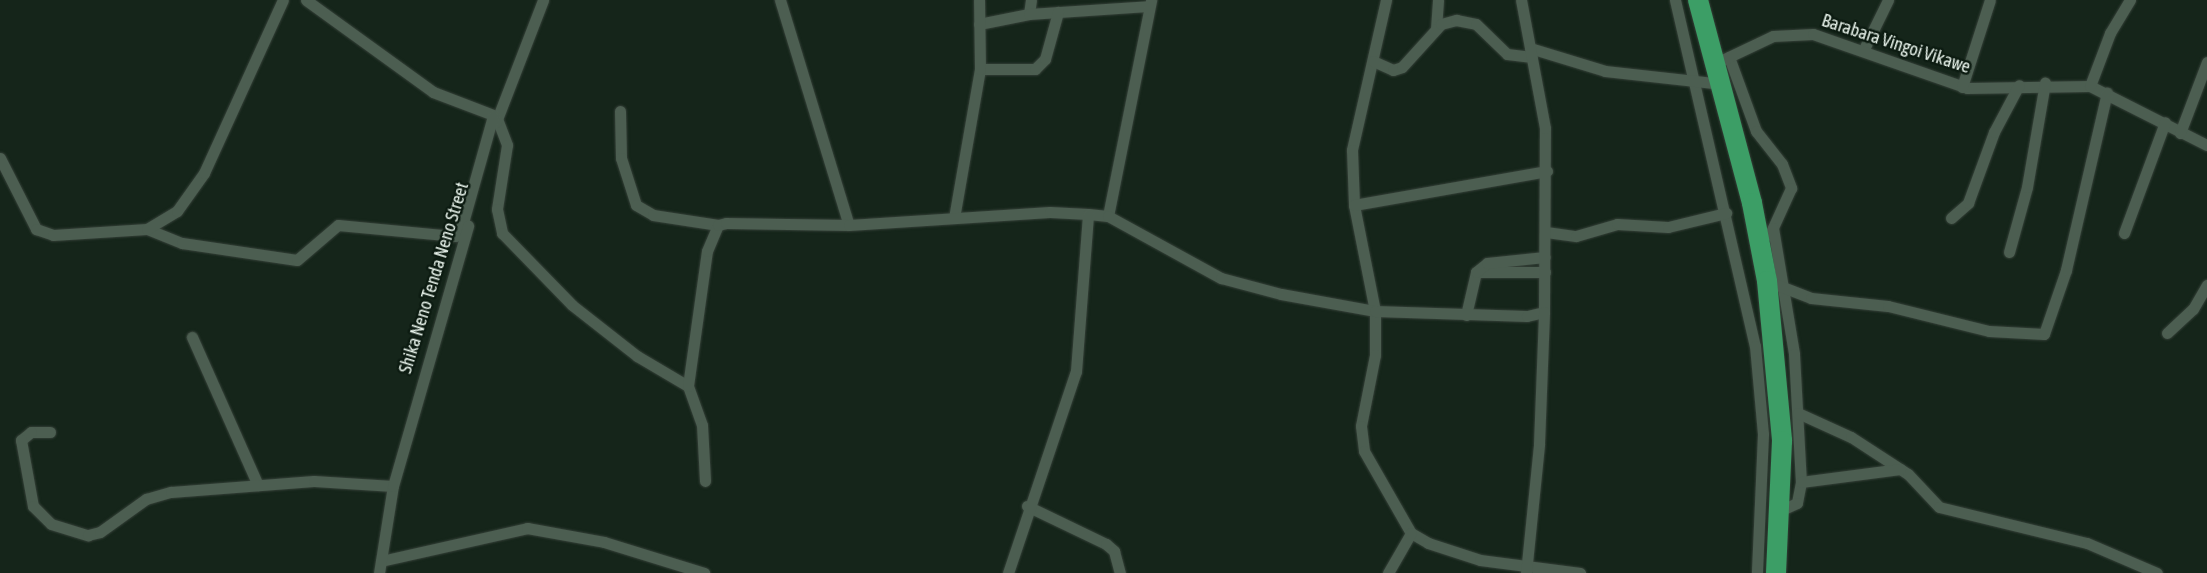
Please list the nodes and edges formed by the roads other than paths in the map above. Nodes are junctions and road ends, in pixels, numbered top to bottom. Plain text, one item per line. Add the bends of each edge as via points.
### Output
1 (283, 0) edge
2 (306, 0) edge
3 (543, 0) edge
4 (780, 0) edge
5 (979, 0) edge
6 (1031, 0) edge
7 (1386, 0) edge
8 (1438, 0) edge
9 (1520, 0) edge
10 (1675, 0) edge
11 (1698, 0) edge
12 (1888, 0) edge
13 (1990, 0) edge
14 (2130, 0) edge
15 (1150, 3) edge
16 (1058, 12) junction
17 (1030, 14) junction
18 (979, 24) junction
19 (1436, 29) junction
20 (1864, 49) junction
21 (1531, 52) junction
22 (1723, 60) junction
23 (1373, 61) junction
24 (2207, 62) edge
25 (980, 69) junction
26 (1697, 82) junction
27 (2044, 83) junction
28 (1722, 84) junction
29 (2019, 85) junction
30 (2090, 86) junction
31 (1962, 87) junction
32 (2107, 93) junction
33 (620, 111) dead end
34 (494, 116) junction
35 (2165, 122) junction
36 (2180, 133) junction
37 (2207, 145) edge
38 (0, 158) edge
39 (1547, 171) junction
40 (1354, 205) junction
41 (1726, 213) junction
42 (1088, 214) junction
43 (1108, 216) junction
44 (954, 218) junction
45 (1951, 218) dead end
46 (718, 225) junction
47 (849, 225) junction
48 (1773, 228) junction
49 (147, 229) junction
50 (1546, 232) junction
51 (2124, 233) dead end
52 (1762, 252) junction
53 (2010, 252) dead end
54 (1545, 257) junction
55 (1476, 272) junction
56 (1545, 272) junction
57 (1775, 285) junction
58 (2207, 285) edge
59 (1375, 311) junction
60 (1544, 312) junction
61 (1466, 315) junction
62 (2167, 332) dead end
63 (192, 337) dead end
64 (688, 386) junction
65 (1798, 413) junction
66 (50, 432) dead end
67 (1900, 469) junction
68 (705, 481) dead end
69 (1801, 482) junction
70 (258, 485) junction
71 (393, 486) junction
72 (1027, 506) junction
73 (1781, 510) junction
74 (1412, 533) junction
75 (381, 561) junction
76 (684, 570) edge
77 (1526, 570) edge
78 (379, 573) edge
79 (704, 573) edge
80 (1008, 573) edge
81 (1120, 573) edge
82 (1388, 573) edge
83 (1580, 573) edge
84 (1756, 573) edge
85 (1776, 573) edge
86 (2156, 573) edge

1 - 49 street via 204,173 178,211
2 - 34 street via 412,79
3 - 34 street, Shika Neno Tenda Neno Street
4 - 47 street
5 - 18 street
6 - 17 street
7 - 23 street
8 - 19 street
9 - 21 street
10 - 26 street
11 - 22 highway
12 - 20 street
13 - 31 street
14 - 30 street via 2110,33
15 - 16 street
15 - 43 street
16 - 17 street
16 - 25 street via 1045,59 1036,69
17 - 18 street
18 - 25 street
19 - 21 street via 1448,21 1468,21 1500,50
19 - 23 street via 1402,67 1392,70
20 - 22 street, Barabara Vingoi Vikawe via 1813,34 1789,32
20 - 31 street, Barabara Vingoi Vikawe
21 - 26 street via 1605,71
21 - 39 street via 1545,128
22 - 28 highway
22 - 48 street via 1756,131 1789,182 1789,198
23 - 40 street via 1355,127
24 - 36 street
25 - 44 street
26 - 28 street
26 - 41 street
27 - 29 street, Barabara Vingoi Vikawe
27 - 30 street, Barabara Vingoi Vikawe
27 - 53 street via 2027,187
28 - 52 highway
29 - 31 street, Barabara Vingoi Vikawe
29 - 45 street via 1994,132 1968,203
30 - 32 street, Barabara Vingoi Vikawe
32 - 35 street, Barabara Vingoi Vikawe
32 - 57 street via 2066,270 2044,334 1989,331 1888,306 1811,298
33 - 46 street via 621,158 636,205 653,215
34 - 49 street via 455,236 338,225 305,254 288,260 182,244
34 - 64 street via 506,139 496,208 502,233 572,305 638,356
34 - 71 street, Shika Neno Tenda Neno Street via 477,198
35 - 36 street, Barabara Vingoi Vikawe
35 - 51 street
36 - 37 street, Barabara Vingoi Vikawe
38 - 49 street via 36,229 53,235
39 - 40 street
39 - 50 street
40 - 59 street
41 - 50 street via 1668,227 1617,224 1576,236
41 - 84 street via 1748,302 1761,414
42 - 43 street
42 - 44 street
42 - 72 street via 1076,371
43 - 59 street via 1221,278
44 - 47 street
46 - 47 street
46 - 64 street via 706,251
48 - 52 street
48 - 57 street
50 - 54 street
52 - 57 highway
54 - 55 street via 1500,259
54 - 56 street
55 - 56 street
55 - 61 street
56 - 60 street
57 - 65 street
57 - 73 highway
58 - 62 street via 2193,308
59 - 61 street
59 - 74 street via 1375,355 1361,437
60 - 61 street
60 - 77 street via 1539,444
63 - 70 street
64 - 68 street via 702,425
65 - 67 street via 1851,437
65 - 69 street
66 - 70 street via 31,432 21,440 33,506 51,524 88,535 100,532 155,495
67 - 69 street
67 - 86 street via 1939,507 2087,543
69 - 73 street via 1797,503
70 - 71 street via 314,481
71 - 75 street, Shika Neno Tenda Neno Street
72 - 80 street
72 - 81 street via 1106,544 1114,551
73 - 85 highway
74 - 77 street via 1453,554
74 - 82 street
75 - 76 street via 527,528 581,536
75 - 78 street, Shika Neno Tenda Neno Street
76 - 79 street
77 - 83 street

